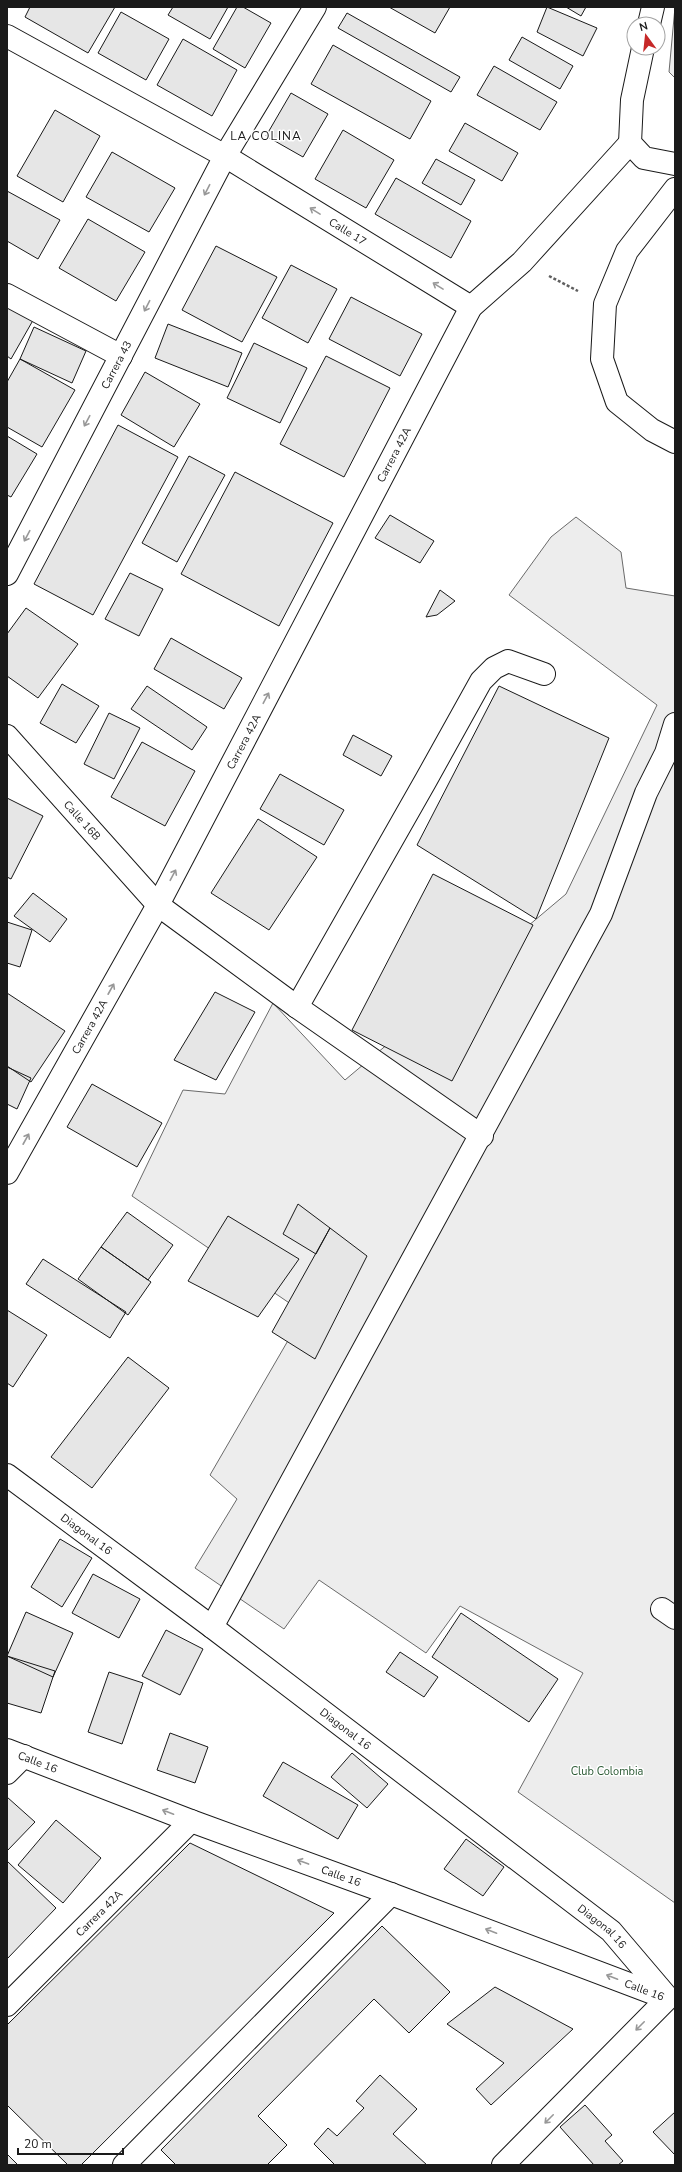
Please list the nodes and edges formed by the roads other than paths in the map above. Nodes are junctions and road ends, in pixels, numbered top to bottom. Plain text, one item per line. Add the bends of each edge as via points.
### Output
1 (315, 7) edge
2 (7, 36) edge
3 (641, 56) edge
4 (630, 143) junction
5 (225, 156) junction
6 (675, 164) edge
7 (675, 189) edge
8 (7, 295) edge
9 (471, 307) junction
10 (121, 356) junction
11 (675, 442) edge
12 (7, 574) edge
13 (544, 674) dead end
14 (675, 724) edge
15 (7, 736) edge
16 (158, 905) junction
17 (297, 1007) junction
18 (482, 1136) junction
19 (7, 1173) edge
20 (7, 1475) edge
21 (212, 1627) junction
22 (16, 1753) edge
23 (7, 1773) edge
24 (191, 1821) junction
25 (391, 1894) junction
26 (671, 2000) edge
27 (7, 2005) edge
28 (124, 2165) edge
29 (503, 2165) edge

1 - 5 street, Carrera 43
2 - 5 street, Calle 17
3 - 4 street via 632,100
4 - 6 street via 644,158
4 - 9 street via 522,262
9 -> 5 street, Calle 17
5 -> 10 street, Carrera 43
7 - 11 street via 627,251 605,304 602,359 617,402 652,430
8 - 10 street
16 -> 9 street, Carrera 42A
10 -> 12 street, Carrera 43
13 - 17 street via 508,661 494,668 481,680
14 - 18 street via 666,753 646,793 601,914
15 - 16 street, Calle 16B
16 - 17 street, Calle 16B
19 -> 16 street, Carrera 42A
17 - 18 street, Calle 16B
18 - 21 street
20 - 21 street, Diagonal 16
21 - 26 street, Diagonal 16 via 611,1931
22 - 23 street
24 -> 22 street, Calle 16
25 -> 24 street, Calle 16
24 - 27 street, Carrera 42A
26 -> 25 street, Calle 16
25 - 28 street
26 -> 29 street

